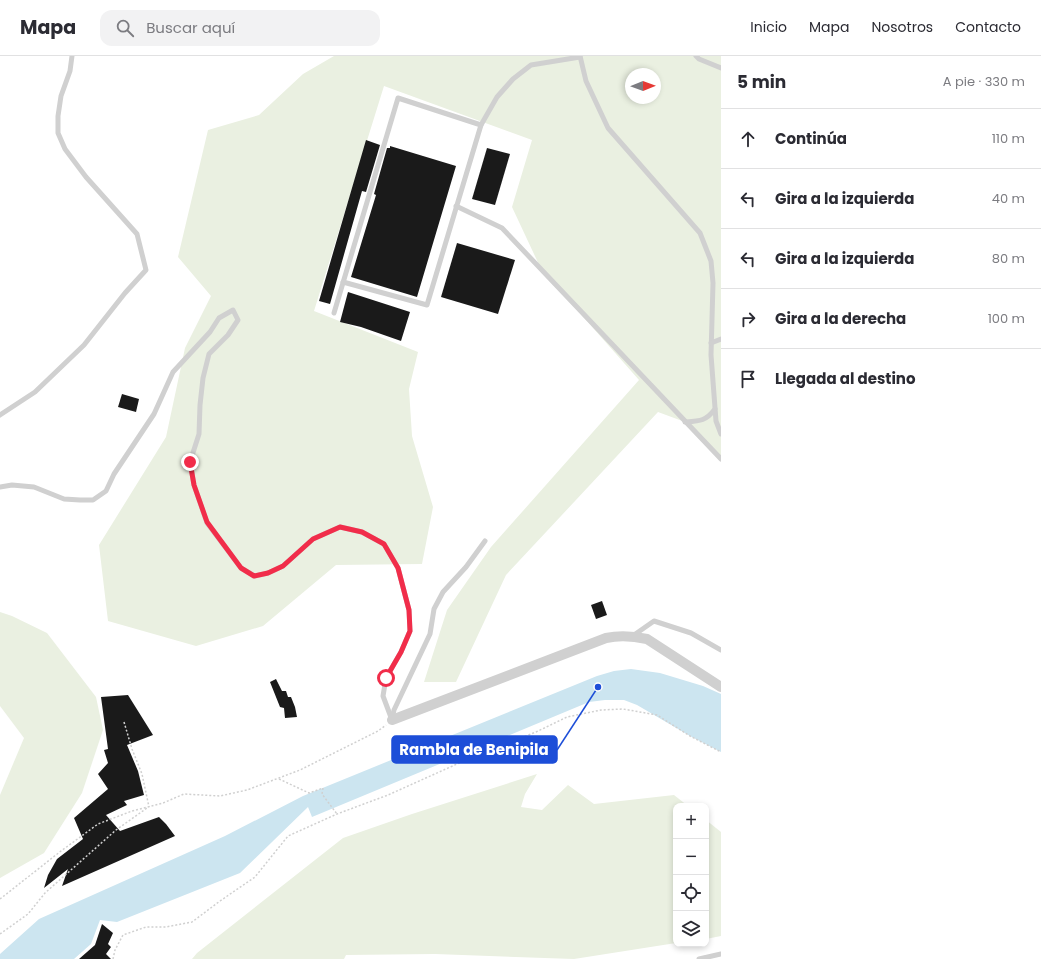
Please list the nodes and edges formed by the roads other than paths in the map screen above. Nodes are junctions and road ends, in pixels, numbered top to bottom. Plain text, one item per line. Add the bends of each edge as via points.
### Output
1 (72, 56) edge
2 (580, 56) edge
3 (696, 56) edge
4 (721, 68) edge
5 (480, 125) junction
6 (456, 206) junction
7 (343, 282) junction
8 (334, 312) dead end
9 (721, 340) edge
10 (711, 343) junction
11 (715, 409) junction
12 (0, 415) edge
13 (686, 422) junction
14 (721, 434) edge
15 (721, 459) edge
16 (0, 487) edge
17 (485, 541) dead end
18 (633, 636) junction
19 (721, 650) edge
20 (721, 687) edge
21 (392, 720) junction
22 (721, 954) edge
23 (699, 959) edge

1 - 12 lane via 70,71 61,96 58,133 65,149 86,177 137,234 146,270 84,345 35,392
2 - 5 lane via 531,65 513,79 497,97
2 - 10 lane via 586,81 608,128 700,233 711,261
3 - 4 lane
5 - 6 lane
5 - 7 lane via 398,98
6 - 7 lane via 427,305
6 - 13 lane via 502,228
7 - 8 lane
9 - 10 lane
10 - 11 lane
11 - 13 lane via 710,416 700,421
11 - 14 lane
13 - 15 lane
16 - 21 lane via 34,487 64,499 80,500 93,500 106,491 114,474 154,414 173,372 210,332 219,318 233,310 238,320 228,335 209,354 203,378 199,434 190,462 194,485 207,522 241,568 254,576 283,566 313,539 340,527 362,532 384,544 398,568 409,610 410,631 386,678 383,696
17 - 21 lane via 443,592 434,609 430,634 394,710
18 - 19 lane via 654,621 691,633
18 - 20 street via 656,644
18 - 21 street via 606,638
22 - 23 lane

